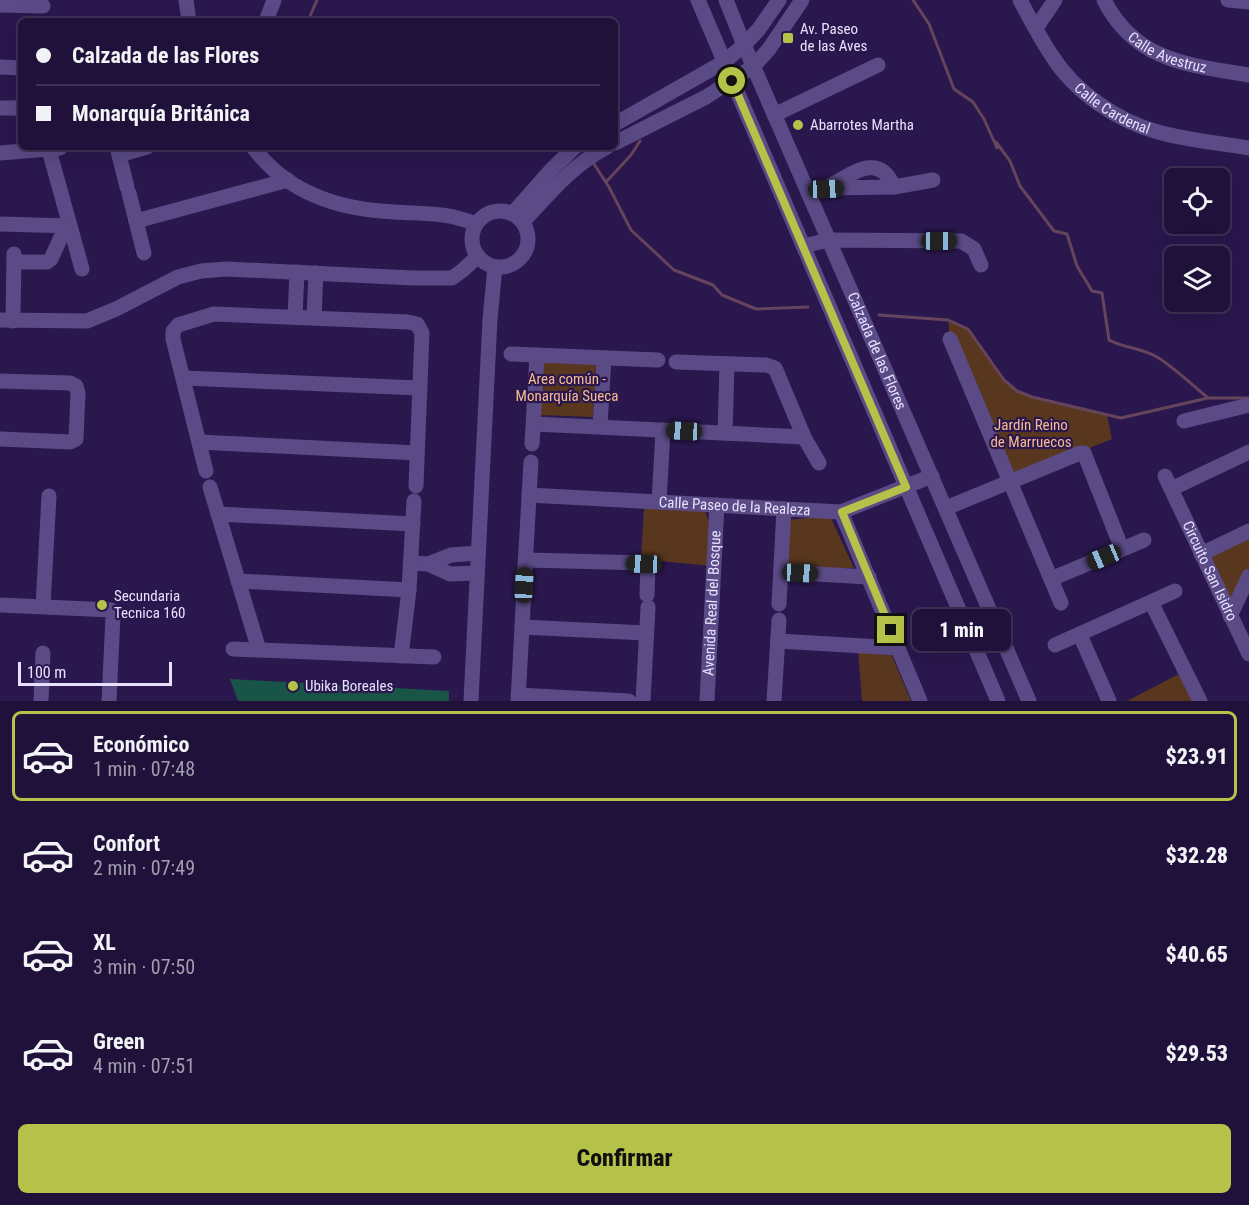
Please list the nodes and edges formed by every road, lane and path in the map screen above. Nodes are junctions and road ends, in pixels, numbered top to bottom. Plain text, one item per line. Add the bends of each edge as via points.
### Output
1 (274, 0) edge
2 (698, 0) edge
3 (726, 0) edge
4 (778, 0) edge
5 (802, 0) edge
6 (1020, 0) edge
7 (1055, 0) edge
8 (1104, 0) edge
9 (1228, 0) edge
10 (189, 1) edge
11 (1249, 2) edge
12 (0, 5) edge
13 (43, 6) dead end
14 (189, 18) edge
15 (267, 18) edge
16 (1036, 28) junction
17 (744, 45) junction
18 (724, 62) junction
19 (878, 65) dead end
20 (754, 66) junction
21 (0, 67) edge
22 (18, 68) edge
23 (1249, 75) edge
24 (732, 81) junction
25 (0, 108) edge
26 (18, 108) edge
27 (774, 116) junction
28 (618, 122) edge
29 (618, 141) edge
30 (1249, 148) edge
31 (41, 150) edge
32 (55, 150) edge
33 (256, 150) edge
34 (572, 150) edge
35 (602, 150) edge
36 (118, 151) edge
37 (0, 153) edge
38 (288, 180) junction
39 (933, 180) dead end
40 (810, 196) junction
41 (518, 218) junction
42 (136, 221) junction
43 (476, 224) junction
44 (0, 225) edge
45 (68, 226) junction
46 (829, 240) junction
47 (803, 246) junction
48 (144, 253) dead end
49 (478, 256) junction
50 (9, 257) edge
51 (981, 265) dead end
52 (495, 267) junction
53 (82, 269) dead end
54 (297, 272) junction
55 (316, 273) junction
56 (295, 317) junction
57 (314, 318) junction
58 (7, 320) edge
59 (950, 339) dead end
60 (511, 354) dead end
61 (537, 355) junction
62 (604, 357) junction
63 (658, 360) dead end
64 (676, 363) dead end
65 (727, 364) junction
66 (183, 378) junction
67 (0, 381) edge
68 (419, 388) junction
69 (1249, 405) edge
70 (1184, 421) dead end
71 (534, 424) junction
72 (600, 426) junction
73 (663, 430) junction
74 (725, 433) junction
75 (804, 437) junction
76 (0, 440) edge
77 (199, 442) junction
78 (532, 444) dead end
79 (1249, 452) edge
80 (417, 453) junction
81 (531, 462) dead end
82 (819, 463) dead end
83 (207, 471) dead end
84 (932, 476) junction
85 (1010, 482) junction
86 (210, 487) dead end
87 (906, 487) junction
88 (529, 495) junction
89 (50, 496) dead end
90 (659, 502) junction
91 (717, 505) junction
92 (784, 508) junction
93 (946, 508) junction
94 (842, 512) junction
95 (218, 514) junction
96 (413, 524) junction
97 (1249, 531) edge
98 (1144, 540) dead end
99 (1122, 549) junction
100 (478, 553) junction
101 (1201, 554) junction
102 (526, 560) junction
103 (411, 564) junction
104 (428, 564) junction
105 (781, 572) junction
106 (477, 573) junction
107 (1249, 576) edge
108 (869, 577) junction
109 (1051, 579) junction
110 (237, 581) junction
111 (409, 590) junction
112 (1175, 591) dead end
113 (1151, 602) junction
114 (779, 603) dead end
115 (1061, 603) dead end
116 (0, 605) edge
117 (43, 606) junction
118 (1230, 616) junction
119 (779, 620) dead end
120 (522, 627) junction
121 (646, 633) junction
122 (999, 633) junction
123 (1080, 635) junction
124 (778, 641) junction
125 (974, 643) junction
126 (1055, 645) dead end
127 (898, 648) junction
128 (233, 649) dead end
129 (259, 650) junction
130 (43, 654) dead end
131 (1249, 654) edge
132 (401, 656) junction
133 (434, 657) dead end
134 (518, 698) edge
135 (41, 701) edge
136 (109, 701) edge
137 (471, 701) edge
138 (628, 701) edge
139 (643, 701) edge
140 (707, 701) edge
141 (774, 701) edge
142 (920, 701) edge
143 (998, 701) edge
144 (1029, 701) edge
145 (1109, 701) edge
146 (1200, 701) edge

1 - 15 street
2 - 18 street, Calzada de las Flores
3 - 17 street, Calzada de las Flores
4 - 17 street
5 - 20 street
6 - 16 street, Calle Cardenal
7 - 16 street
8 - 23 street, Calle Avestruz via 1127,33 1153,52 1183,64
9 - 11 street
10 - 14 street
12 - 13 street
16 - 30 street, Calle Cardenal via 1064,72 1114,113 1159,132
17 - 18 street
17 - 20 street, Calzada de las Flores
18 - 24 street, Calzada de las Flores
18 - 28 street
19 - 27 street
20 - 24 street
20 - 27 street, Calzada de las Flores
21 - 22 street
24 - 29 street
24 - 47 street, Calzada de las Flores
25 - 26 street
27 - 40 street, Calzada de las Flores
31 - 37 street
32 - 45 street
33 - 38 street
34 - 41 street via 552,169
35 - 41 street via 580,163
36 - 42 street
38 - 42 street
38 - 43 street via 328,202 361,210 451,215
39 - 40 street via 894,187 887,173 870,167
40 - 46 street, Calzada de las Flores
41 - 43 street via 506,212 492,212
41 - 52 street via 529,242 525,254 515,264
42 - 48 street
43 - 49 street via 472,244
44 - 45 street
45 - 50 street via 54,255
45 - 53 street
46 - 47 street
46 - 51 street via 961,241 974,249
46 - 84 street, Calzada de las Flores
47 - 87 street, Calzada de las Flores
49 - 52 street
49 - 55 street via 452,278
50 - 58 street
52 - 100 street
54 - 55 street
54 - 56 street
54 - 58 street via 201,271 178,277 87,321
55 - 57 street
56 - 57 street
56 - 66 street via 214,314 178,325 173,339
57 - 68 street via 417,324 422,333
59 - 85 street
60 - 61 street
61 - 62 street
61 - 71 street
62 - 63 street
62 - 72 street
64 - 65 street
65 - 74 street
65 - 75 street via 766,364 775,368
66 - 68 street
66 - 77 street
67 - 76 street via 70,383 76,386 78,412 76,439 70,442
68 - 80 street
69 - 70 street
71 - 72 street
71 - 78 street
72 - 73 street
73 - 74 street
73 - 90 street
74 - 75 street
75 - 82 street
77 - 80 street
77 - 83 street
79 - 101 street, Circuito San Isidro via 1168,483
80 - 96 street
81 - 88 street
84 - 87 street, Calle Paseo de la Realeza
84 - 93 street, Calzada de las Flores
85 - 93 street
85 - 99 street via 1084,453
85 - 109 street
86 - 95 street
87 - 94 street, Calle Paseo de la Realeza
87 - 125 street, Calzada de las Flores
88 - 90 street, Calle Paseo de la Realeza
88 - 102 street
89 - 117 street
90 - 91 street, Calle Paseo de la Realeza
91 - 92 street, Calle Paseo de la Realeza
91 - 140 street, Avenida Real del Bosque
92 - 94 street, Calle Paseo de la Realeza
92 - 105 street
93 - 122 street, Calzada de las Flores
94 - 108 street
95 - 96 street
95 - 110 street
96 - 103 street
97 - 101 street
98 - 99 street
99 - 109 street
100 - 104 street via 451,555
100 - 106 street
101 - 118 street, Circuito San Isidro
102 - 120 street
102 - 121 street via 648,566
103 - 104 street
103 - 111 street
104 - 106 street via 450,574
105 - 108 street
105 - 114 street
106 - 137 street
107 - 118 street
108 - 127 street
109 - 115 street
110 - 111 street
110 - 129 street
111 - 132 street
112 - 113 street
113 - 123 street
113 - 146 street
116 - 117 street
117 - 136 street via 111,610
118 - 131 street, Circuito San Isidro
119 - 124 street
120 - 121 street
120 - 134 street
121 - 139 street
122 - 125 street
122 - 144 street, Calzada de las Flores
123 - 126 street
123 - 145 street
124 - 127 street
124 - 141 street
125 - 143 street, Calzada de las Flores
127 - 142 street
128 - 129 street
129 - 132 street
130 - 135 street
132 - 133 street
134 - 138 street

